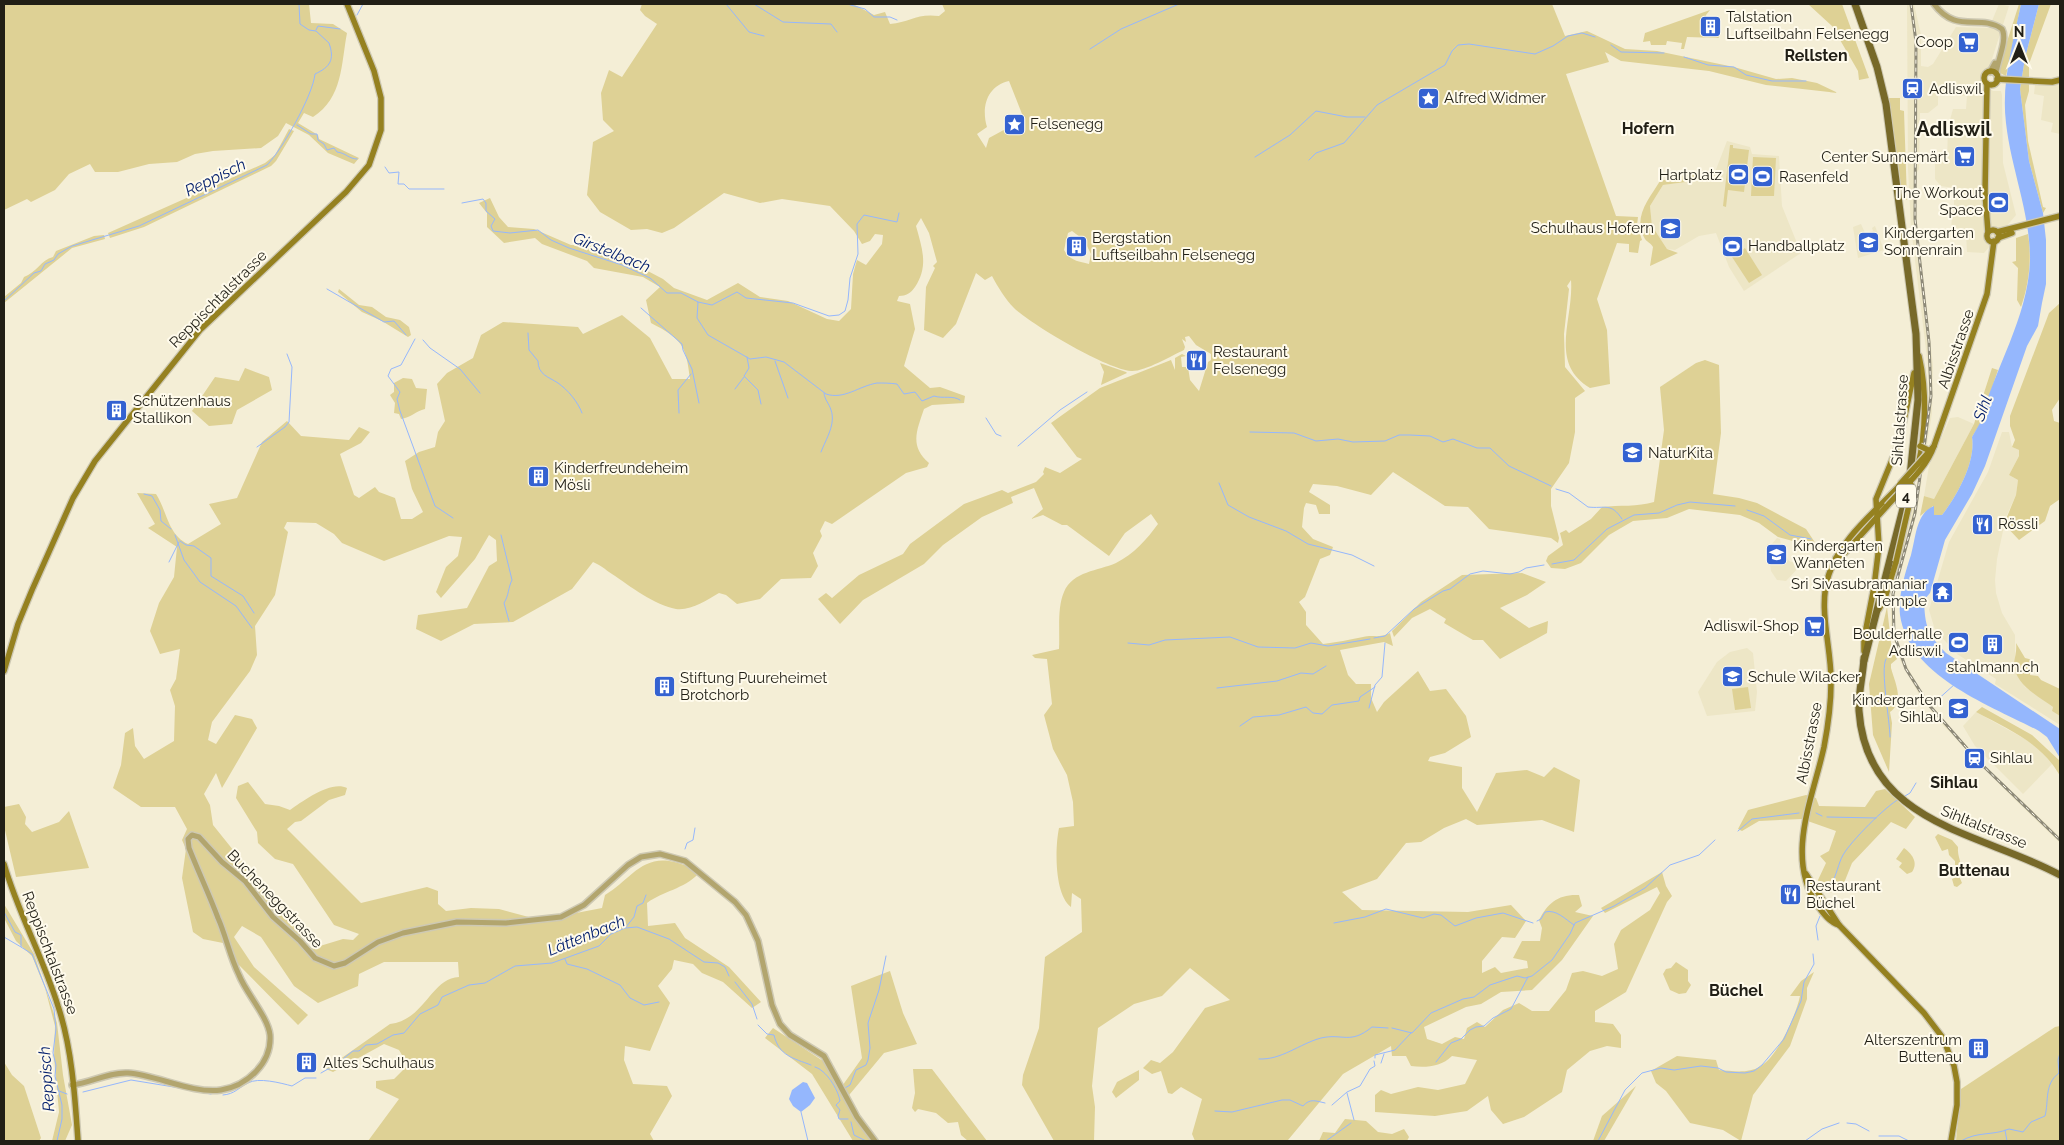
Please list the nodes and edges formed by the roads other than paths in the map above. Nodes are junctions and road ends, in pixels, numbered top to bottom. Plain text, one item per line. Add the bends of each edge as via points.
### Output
1 (347, 4) edge
2 (1855, 4) edge
3 (1934, 4) edge
4 (1996, 76) junction
5 (2060, 80) edge
6 (1989, 84) junction
7 (2060, 216) edge
8 (2060, 220) edge
9 (2049, 221) junction
10 (1993, 236) junction
11 (1914, 326) junction
12 (1917, 349) junction
13 (1914, 373) junction
14 (1920, 446) junction
15 (1934, 446) junction
16 (1928, 450) junction
17 (1919, 462) junction
18 (1915, 475) junction
19 (1909, 481) junction
20 (1899, 486) junction
21 (1876, 514) junction
22 (1878, 611) junction
23 (1864, 651) junction
24 (1864, 661) junction
25 (4, 671) edge
26 (4, 864) edge
27 (2060, 875) edge
28 (72, 1085) junction
29 (78, 1141) edge
30 (875, 1141) edge
31 (1951, 1141) edge

1 - 25 main road, Reppischtalstrasse via 381,98 381,130 368,166 346,192 197,334 95,461 73,498 24,607
2 - 11 main road, Sihltalstrasse / 4 via 1886,104
3 - 4 street via 1944,15 1956,21 1990,24 2002,29 2004,37
4 - 5 main road via 2034,82
4 - 6 main road
4 - 6 main road, Albisstrasse via 1984,77
6 - 10 main road, Albisstrasse via 1985,193
7 - 9 main road
8 - 9 main road
9 - 10 main road
10 - 15 main road, Albisstrasse via 1987,294
11 - 12 main road, Sihltalstrasse / 4
11 - 13 main road, Sihltalstrasse / 4
12 - 14 main road via 1924,400
12 - 22 main road, Sihltalstrasse / 4 via 1918,407 1913,459
13 - 21 main road via 1904,423 1889,471 1876,499
13 - 23 main road, Sihltalstrasse / 4 via 1912,429 1904,486
14 - 16 main road, bridge
14 - 17 main road, bridge
15 - 16 main road, Albisstrasse, bridge
15 - 18 main road, Albisstrasse, bridge via 1931,456
16 - 17 main road, Albisstrasse, bridge
17 - 18 main road, bridge
17 - 20 main road, Albisstrasse, bridge
18 - 19 main road, Albisstrasse, bridge
19 - 20 main road, bridge
19 - 21 main road, Albisstrasse, bridge
19 - 22 main road, bridge via 1913,494 1896,562
20 - 21 main road, Albisstrasse
21 - 23 main road via 1880,531 1878,564
21 - 31 main road, Albisstrasse via 1844,545 1828,574 1824,592 1830,650 1830,701 1824,749 1803,830 1806,882 1830,920 1839,925 1924,1013 1943,1038 1957,1082
22 - 24 main road, Sihltalstrasse / 4
23 - 24 main road, Sihltalstrasse / 4
24 - 27 main road, Sihltalstrasse / 4 via 1859,699 1861,726 1876,766 1892,790 1915,811 1940,825
26 - 28 main road, Reppischtalstrasse via 59,1008
28 - 29 main road, Reppischtalstrasse
28 - 30 street, Bucheneggstrasse via 128,1073 222,1090 247,1079 266,1058 270,1042 268,1028 238,974 189,848 188,840 192,835 199,837 244,881 273,917 315,958 334,966 345,963 378,942 403,933 457,922 506,923 565,915 588,903 633,861 648,854 660,854 680,858 694,866 742,910 756,935 772,1005 780,1024 790,1035 824,1056 857,1117

